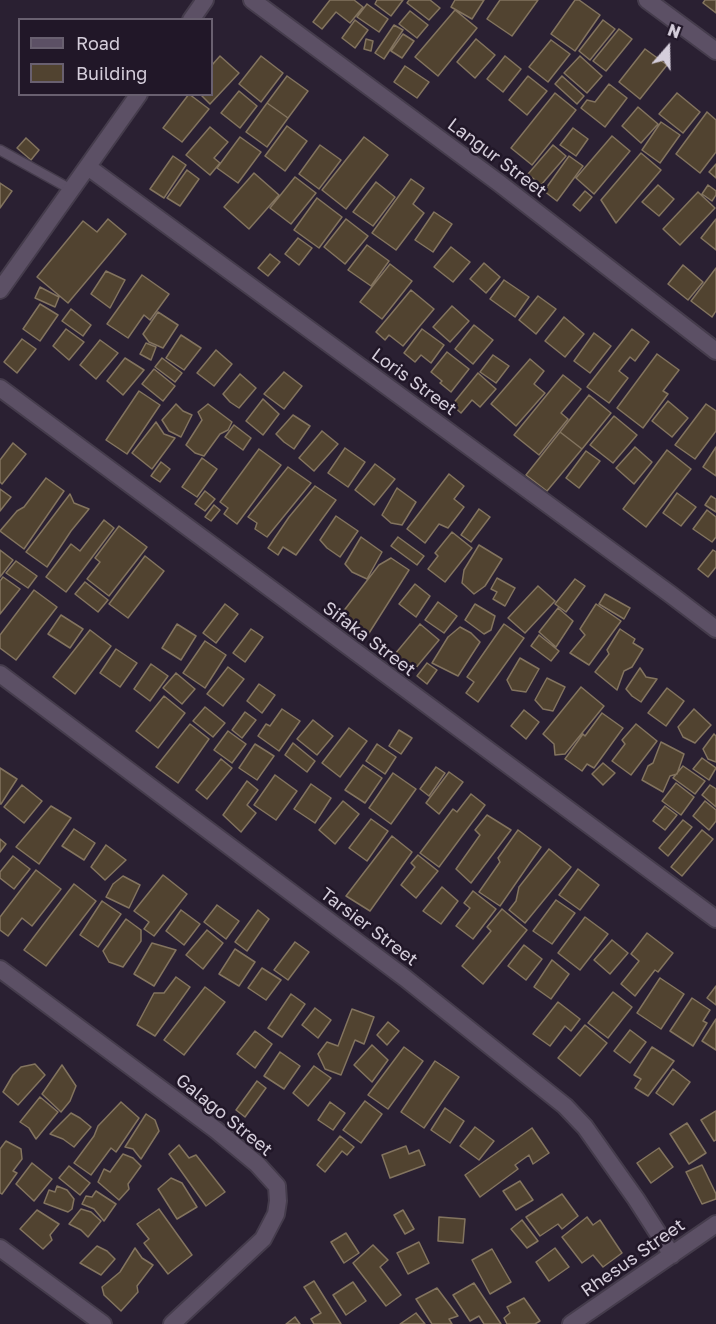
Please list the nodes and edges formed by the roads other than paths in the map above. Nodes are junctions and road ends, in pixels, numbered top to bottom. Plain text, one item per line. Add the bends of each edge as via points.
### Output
1 (205, 0) edge
2 (252, 0) edge
3 (647, 0) edge
4 (192, 18) edge
5 (716, 51) edge
6 (138, 96) edge
7 (0, 150) edge
8 (88, 167) junction
9 (72, 190) junction
10 (0, 290) edge
11 (716, 351) edge
12 (0, 388) edge
13 (716, 629) edge
14 (0, 674) edge
15 (716, 920) edge
16 (0, 969) edge
17 (716, 1224) edge
18 (0, 1248) edge
19 (672, 1254) junction
20 (103, 1324) edge
21 (172, 1324) edge
22 (571, 1324) edge

1 - 4 street
2 - 11 street, Langur Street via 499,183
3 - 5 street
6 - 8 street
7 - 9 lane
8 - 9 street
8 - 13 street, Loris Street
9 - 10 street
12 - 15 street, Sifaka Street
14 - 19 street, Tarsier Street via 405,978 565,1107 585,1127
16 - 21 street, Galago Street via 216,1130 277,1186 276,1214 263,1239
17 - 19 street, Rhesus Street
18 - 20 street
19 - 22 street, Rhesus Street

